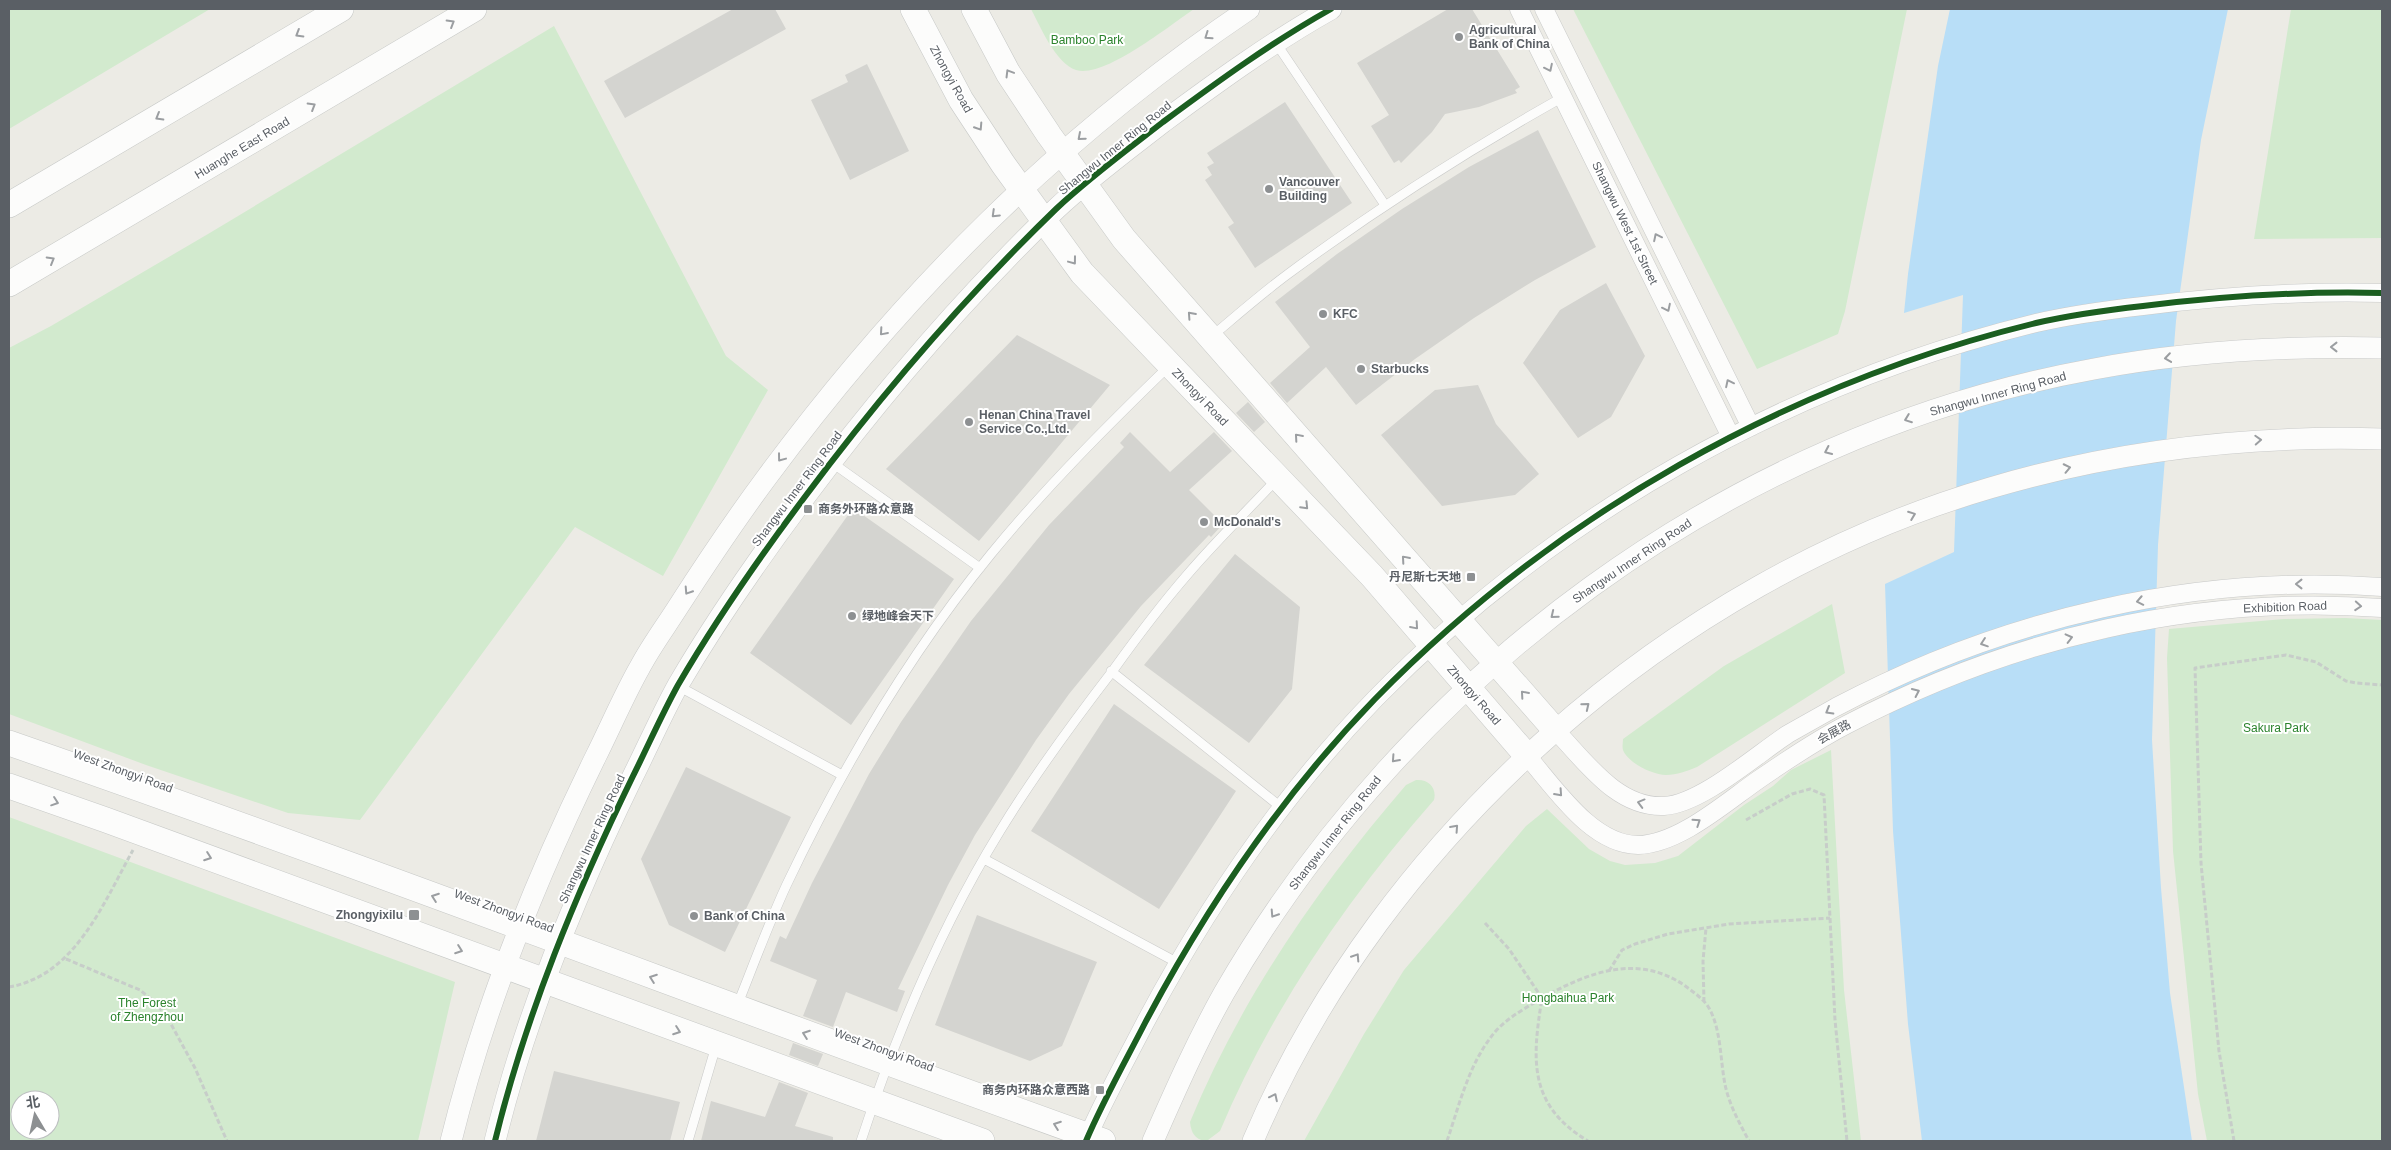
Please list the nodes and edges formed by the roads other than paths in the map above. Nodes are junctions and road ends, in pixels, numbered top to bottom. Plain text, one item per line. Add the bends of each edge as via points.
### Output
1 (341, 9) edge
2 (474, 9) edge
3 (913, 9) edge
4 (974, 9) edge
5 (1249, 9) edge
6 (1331, 9) edge
7 (1519, 9) edge
8 (1544, 9) edge
9 (1276, 43) junction
10 (1563, 97) junction
11 (1062, 154) junction
12 (1084, 186) junction
13 (1021, 189) junction
14 (9, 205) edge
15 (1385, 205) junction
16 (1044, 222) junction
17 (9, 284) edge
18 (2382, 293) edge
19 (1211, 337) junction
20 (2382, 348) edge
21 (1170, 365) junction
22 (1751, 427) junction
23 (1731, 437) junction
24 (2382, 439) edge
25 (831, 462) junction
26 (1278, 478) junction
27 (980, 568) junction
28 (2382, 587) edge
29 (2188, 593) joint
30 (2382, 608) edge
31 (2187, 613) joint
32 (1460, 621) junction
33 (1431, 645) junction
34 (1496, 663) junction
35 (1112, 671) junction
36 (678, 686) junction
37 (1467, 687) junction
38 (1556, 731) junction
39 (9, 743) edge
40 (1527, 756) junction
41 (842, 775) junction
42 (9, 786) edge
43 (1282, 808) junction
44 (984, 859) junction
45 (519, 928) junction
46 (559, 943) junction
47 (1178, 963) junction
48 (504, 967) junction
49 (544, 982) junction
50 (736, 1008) junction
51 (716, 1045) junction
52 (889, 1064) junction
53 (874, 1102) junction
54 (1093, 1139) edge
55 (451, 1141) edge
56 (495, 1141) edge
57 (688, 1141) edge
58 (861, 1141) edge
59 (982, 1141) edge
60 (1153, 1141) edge
61 (1253, 1141) edge

1 -> 14 main road
17 -> 2 main road, Huanghe East Road
3 -> 13 main road, Zhongyi Road via 962,100
11 -> 4 main road via 1008,73
5 -> 11 street via 1121,102
6 - 9 street, Shangwu Inner Ring Road
7 -> 10 street, Shangwu West 1st Street
22 -> 8 street, Shangwu West 1st Street
9 - 12 street, Shangwu Inner Ring Road via 1227,74
9 - 15 lane
10 - 15 lane via 1488,139
10 -> 23 street, Shangwu West 1st Street
11 - 12 main road
11 - 13 street
12 - 16 street, Shangwu Inner Ring Road
19 -> 12 main road via 1124,239
13 - 16 main road, Zhongyi Road
13 -> 45 street via 949,259 857,361 816,410 725,534 640,665 572,804
15 - 19 lane via 1286,275
16 -> 21 main road, Zhongyi Road via 1082,273
16 - 25 street, Shangwu Inner Ring Road via 933,338
18 - 22 street via 2218,296 2040,322 1882,370 1817,395
32 -> 19 main road
20 -> 34 street, Shangwu Inner Ring Road via 2216,352 2127,363 1954,404 1874,432 1787,470 1670,534 1571,601
21 - 26 main road, Zhongyi Road
21 - 27 lane via 1076,456
22 - 23 street
23 - 32 street via 1641,486 1599,514
38 -> 24 street via 1626,674 1717,611 1782,574 1866,533 1947,502 2057,470 2132,454 2209,444
25 - 27 lane
25 - 36 street, Shangwu Inner Ring Road via 760,558
26 -> 33 main road, Zhongyi Road via 1372,576
26 - 35 lane via 1187,574
27 - 41 lane via 913,660
28 -> 29 street, Exhibition Road via 2294,584
29 -> 38 street, 会展路 via 2035,625 1928,663 1836,707 1685,802 1665,806 1631,800 1610,787
31 -> 30 street, Exhibition Road via 2295,604
40 -> 31 street, 会展路 via 1605,837 1623,844 1655,843 1691,826 1801,750 1936,682 2042,644
32 - 33 street
32 - 34 main road
33 - 37 main road, Zhongyi Road
33 - 43 street via 1334,744
34 - 37 street, Shangwu Inner Ring Road
38 -> 34 main road
35 - 43 lane
35 - 44 lane via 1038,773
36 - 41 lane
36 - 46 street, Shangwu Inner Ring Road via 611,822
37 - 40 main road, Zhongyi Road
37 -> 60 street, Shangwu Inner Ring Road via 1376,779 1288,892 1204,1030
38 - 40 street
45 -> 39 main road, West Zhongyi Road
61 -> 40 street via 1305,1037 1365,944 1446,839
41 - 50 lane via 785,888
42 -> 48 main road
43 - 47 street via 1243,861
44 - 47 lane
44 - 52 lane via 912,1002
45 - 46 main road, West Zhongyi Road
45 - 48 street
46 - 49 street, Shangwu Inner Ring Road
50 -> 46 main road, West Zhongyi Road
47 - 54 street via 1121,1069
48 - 49 main road
48 - 55 street via 468,1074
49 -> 51 main road
49 - 56 street, Shangwu Inner Ring Road via 523,1040
52 -> 50 main road, West Zhongyi Road
51 - 53 main road
51 - 57 lane
52 - 53 lane
54 -> 52 main road, West Zhongyi Road
53 - 58 lane
53 - 59 main road

